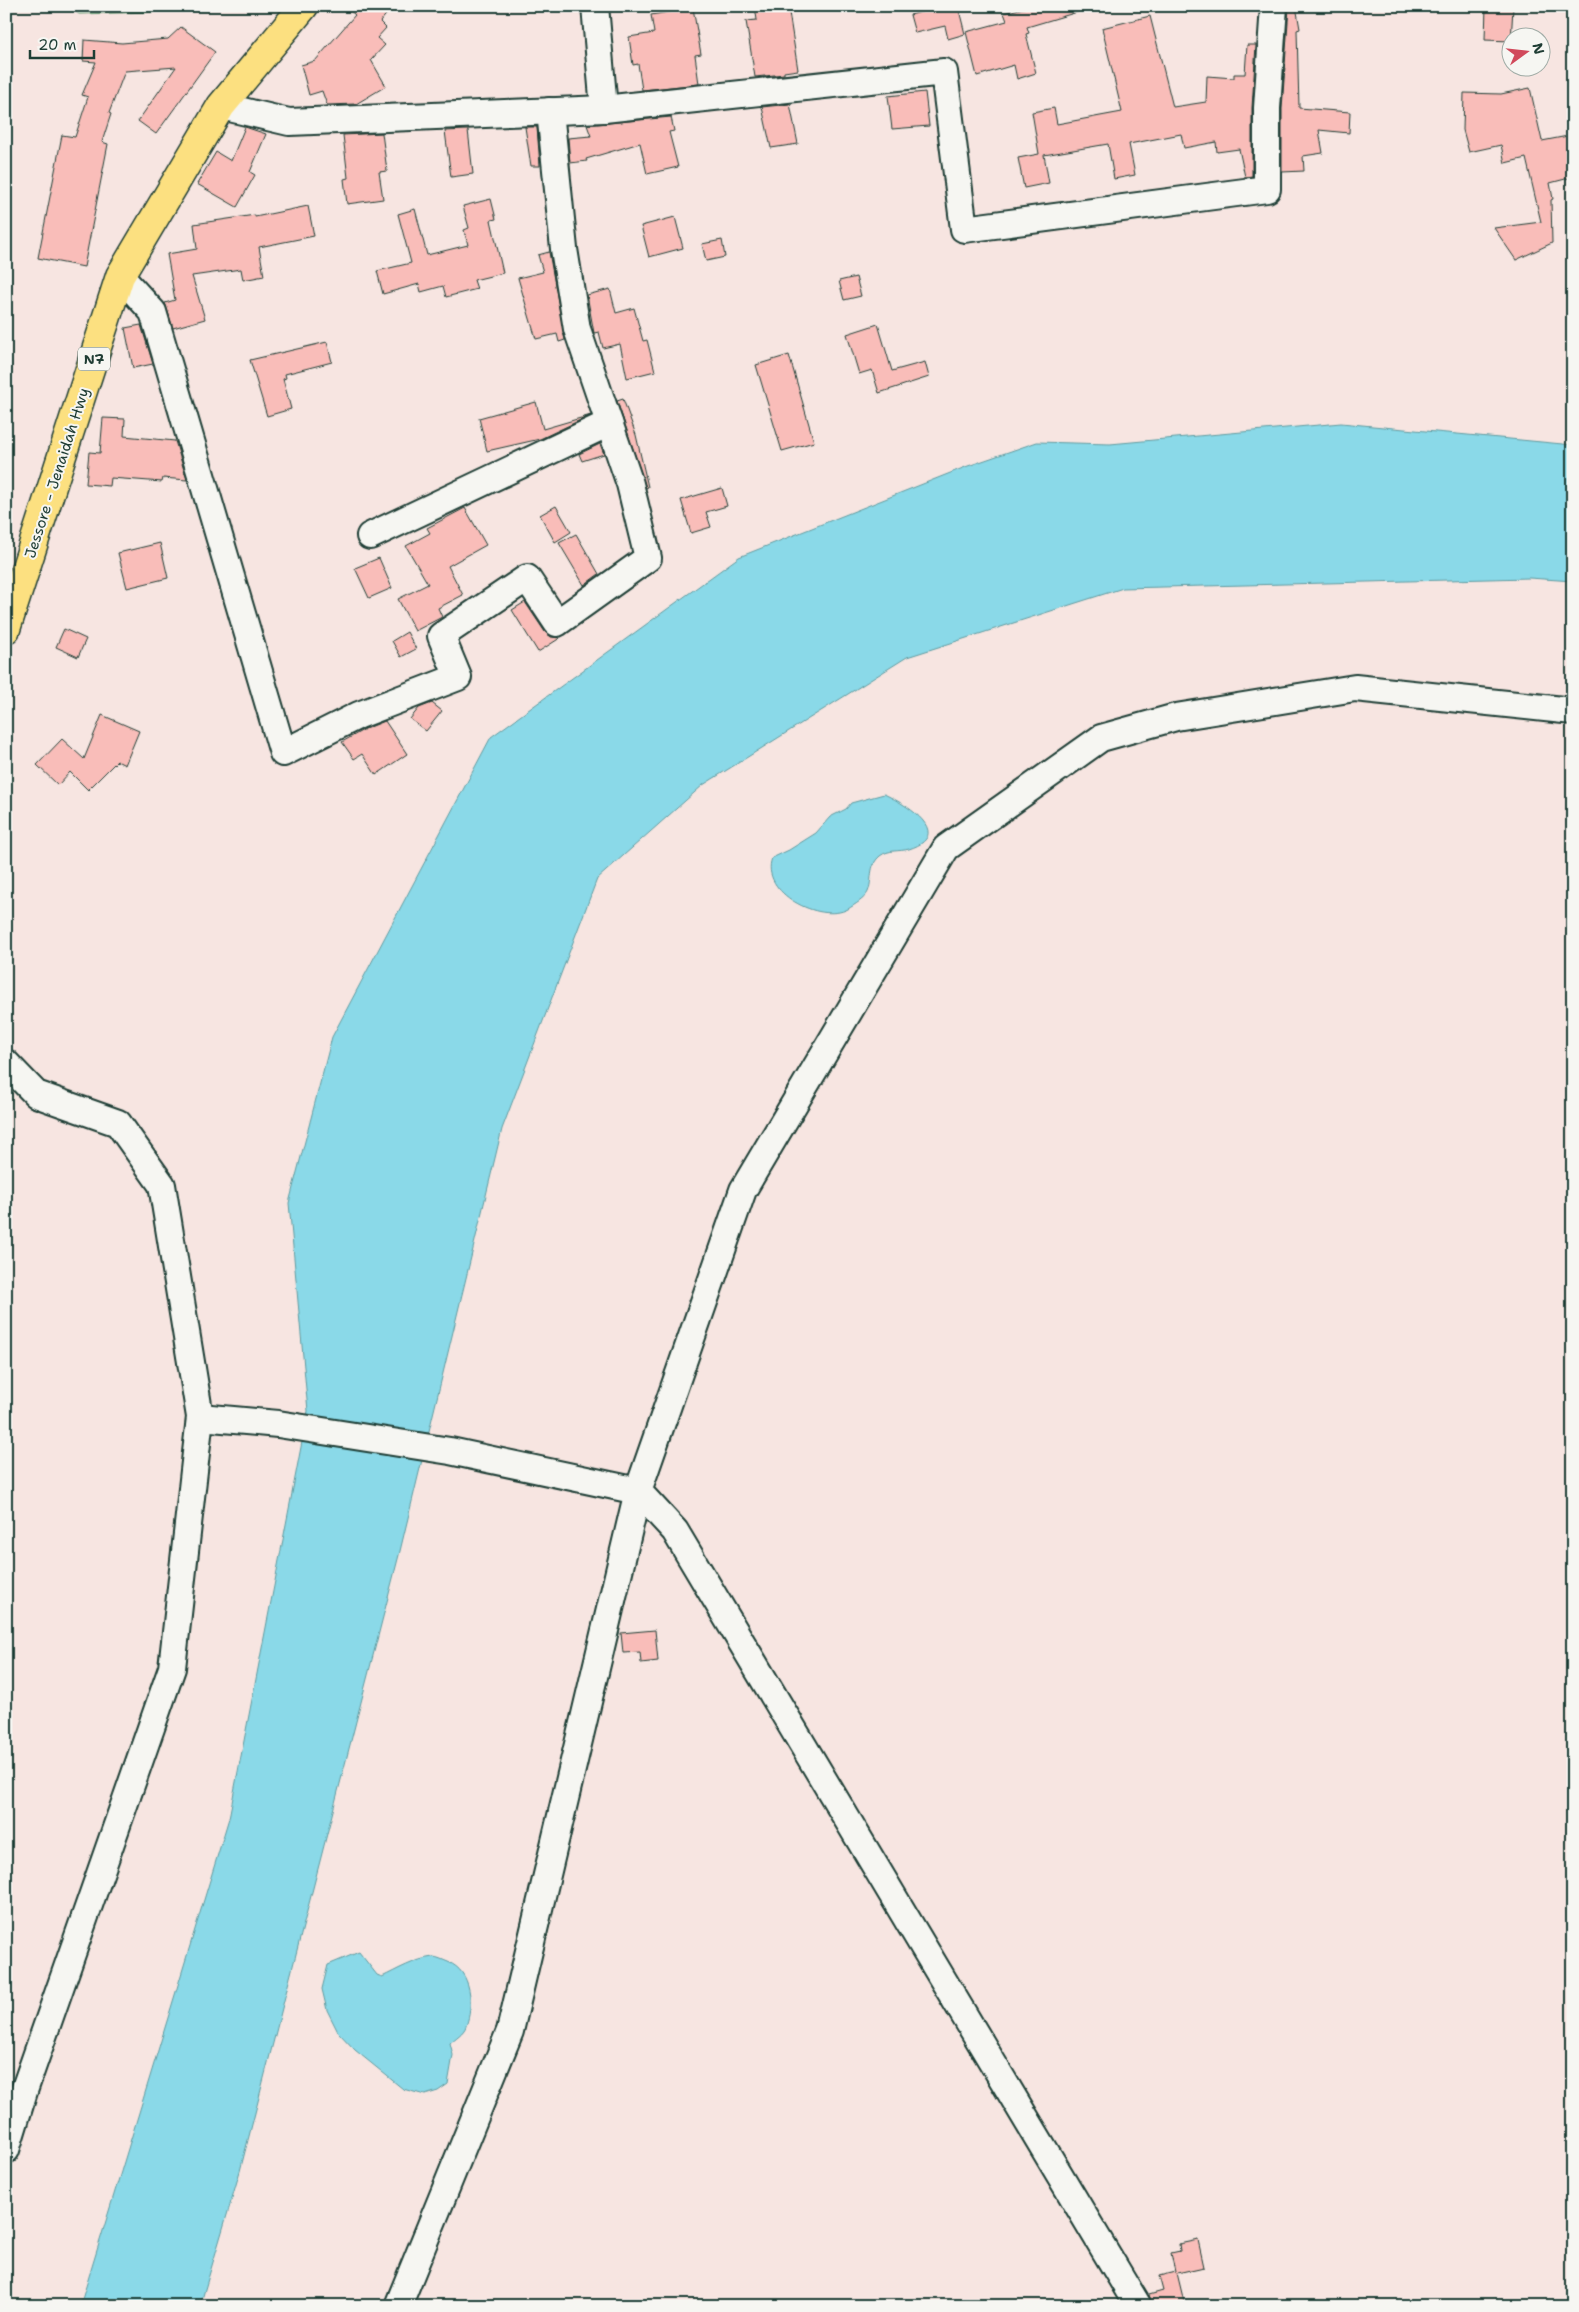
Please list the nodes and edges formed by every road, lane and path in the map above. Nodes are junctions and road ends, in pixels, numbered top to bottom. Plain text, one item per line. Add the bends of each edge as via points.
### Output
1 (304, 6) edge
2 (595, 6) edge
3 (1274, 6) edge
4 (221, 106) junction
5 (604, 109) junction
6 (550, 111) junction
7 (120, 276) junction
8 (609, 423) junction
9 (370, 536) dead end
10 (6, 629) edge
11 (1573, 711) edge
12 (6, 1063) edge
13 (200, 1417) junction
14 (638, 1491) junction
15 (6, 2150) edge
16 (398, 2306) edge
17 (1138, 2306) edge

1 - 4 highway, N7
2 - 5 street
3 - 5 street via 1267,108 1267,189 964,229 944,72
4 - 6 street via 289,122
4 - 7 highway, Jessore - Jenaidah Hwy / N7
5 - 6 street
6 - 8 street via 564,249 577,329
7 - 8 street via 153,312 283,753 359,715 458,677 441,636 527,578 557,623 648,558 630,484
7 - 10 highway, Jessore - Jenaidah Hwy / N7
8 - 9 street
11 - 14 street via 1355,688 1176,717 1101,738 946,848 743,1190
12 - 13 street via 36,1094 118,1123 162,1185
13 - 14 street via 278,1424 450,1451
13 - 15 street via 172,1668
14 - 16 street via 510,2030
14 - 17 street via 675,1531

